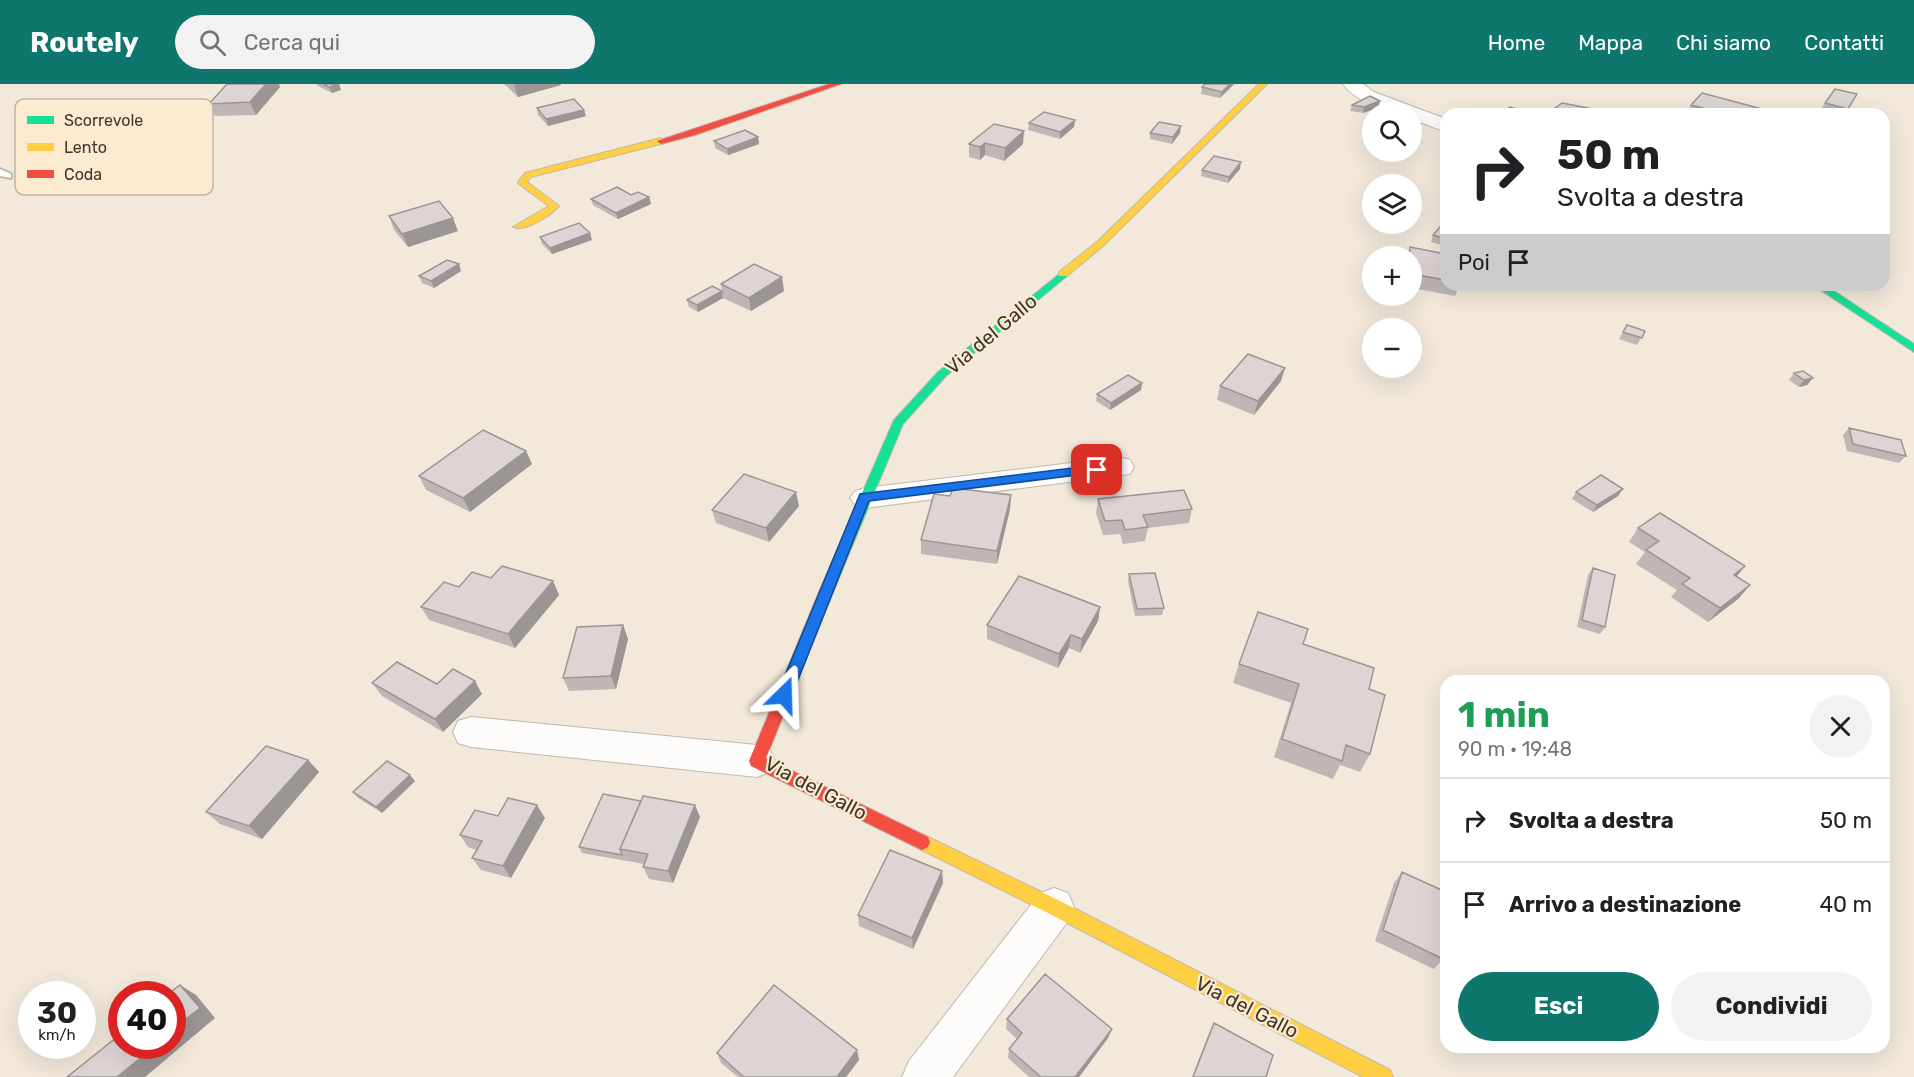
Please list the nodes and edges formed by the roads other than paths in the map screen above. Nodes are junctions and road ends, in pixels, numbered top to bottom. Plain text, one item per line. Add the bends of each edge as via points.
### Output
1 (837, 84) edge
2 (1263, 84) edge
3 (1352, 84) edge
4 (1383, 102) edge
5 (1422, 117) edge
6 (1440, 124) edge
7 (518, 227) dead end
8 (1827, 291) edge
9 (1914, 350) edge
10 (1120, 467) dead end
11 (864, 498) junction
12 (471, 732) dead end
13 (757, 761) junction
14 (1054, 907) junction
15 (925, 1077) edge
16 (1383, 1077) edge

1 - 7 street via 692,134 528,175 522,182 526,188 554,206
2 - 11 street, Via del Gallo via 1100,244 942,374 898,423
3 - 4 street
5 - 6 street
8 - 9 street
10 - 11 street
11 - 13 street, Via del Gallo
12 - 13 street
13 - 14 street, Via del Gallo
14 - 15 street
14 - 16 street, Via del Gallo

